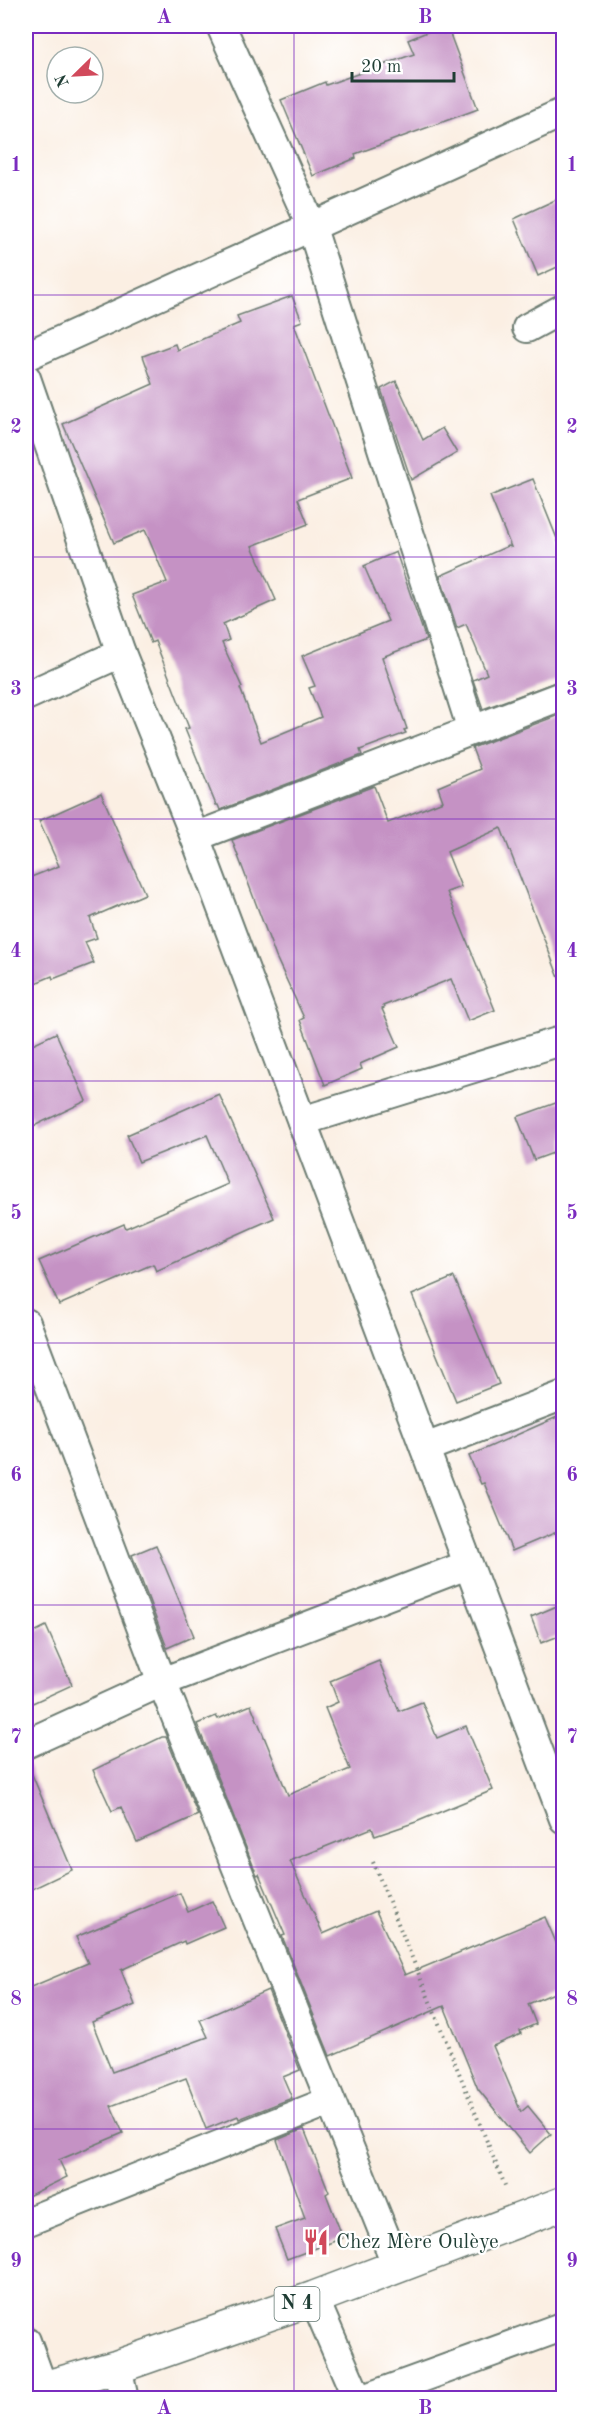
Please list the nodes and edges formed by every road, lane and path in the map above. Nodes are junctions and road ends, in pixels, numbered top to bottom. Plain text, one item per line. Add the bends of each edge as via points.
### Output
1 (222, 26) edge
2 (564, 112) edge
3 (311, 225) junction
4 (564, 308) edge
5 (527, 328) dead end
6 (26, 356) edge
7 (27, 388) edge
8 (121, 653) junction
9 (564, 695) edge
10 (26, 696) edge
11 (472, 730) junction
12 (195, 837) junction
13 (564, 1040) edge
14 (302, 1121) junction
15 (28, 1334) edge
16 (564, 1395) edge
17 (425, 1448) junction
18 (467, 1565) junction
19 (162, 1682) junction
20 (26, 1744) edge
21 (564, 1819) edge
22 (373, 1862) dead end
23 (330, 2100) junction
24 (564, 2203) edge
25 (519, 2220) junction
26 (26, 2222) edge
27 (397, 2266) junction
28 (314, 2298) junction
29 (564, 2326) edge
30 (26, 2341) edge
31 (117, 2367) junction
32 (34, 2390) edge
33 (124, 2398) edge
34 (357, 2398) edge
35 (366, 2398) edge

1 - 3 street
2 - 3 street
3 - 6 street
3 - 11 street
4 - 5 street
7 - 8 street
8 - 10 street
8 - 12 street
9 - 11 street
11 - 12 street
12 - 14 street
13 - 14 street
14 - 17 street
15 - 19 street
16 - 17 street
17 - 18 street
18 - 19 street
18 - 21 street
19 - 20 street
19 - 23 street
22 - 25 path
23 - 26 street
23 - 27 street
24 - 25 main road, N 4
25 - 27 main road, N 4
27 - 28 main road, N 4
28 - 31 main road, N 4
28 - 34 street
29 - 35 street
30 - 32 street
31 - 32 main road, N 4
31 - 33 street

